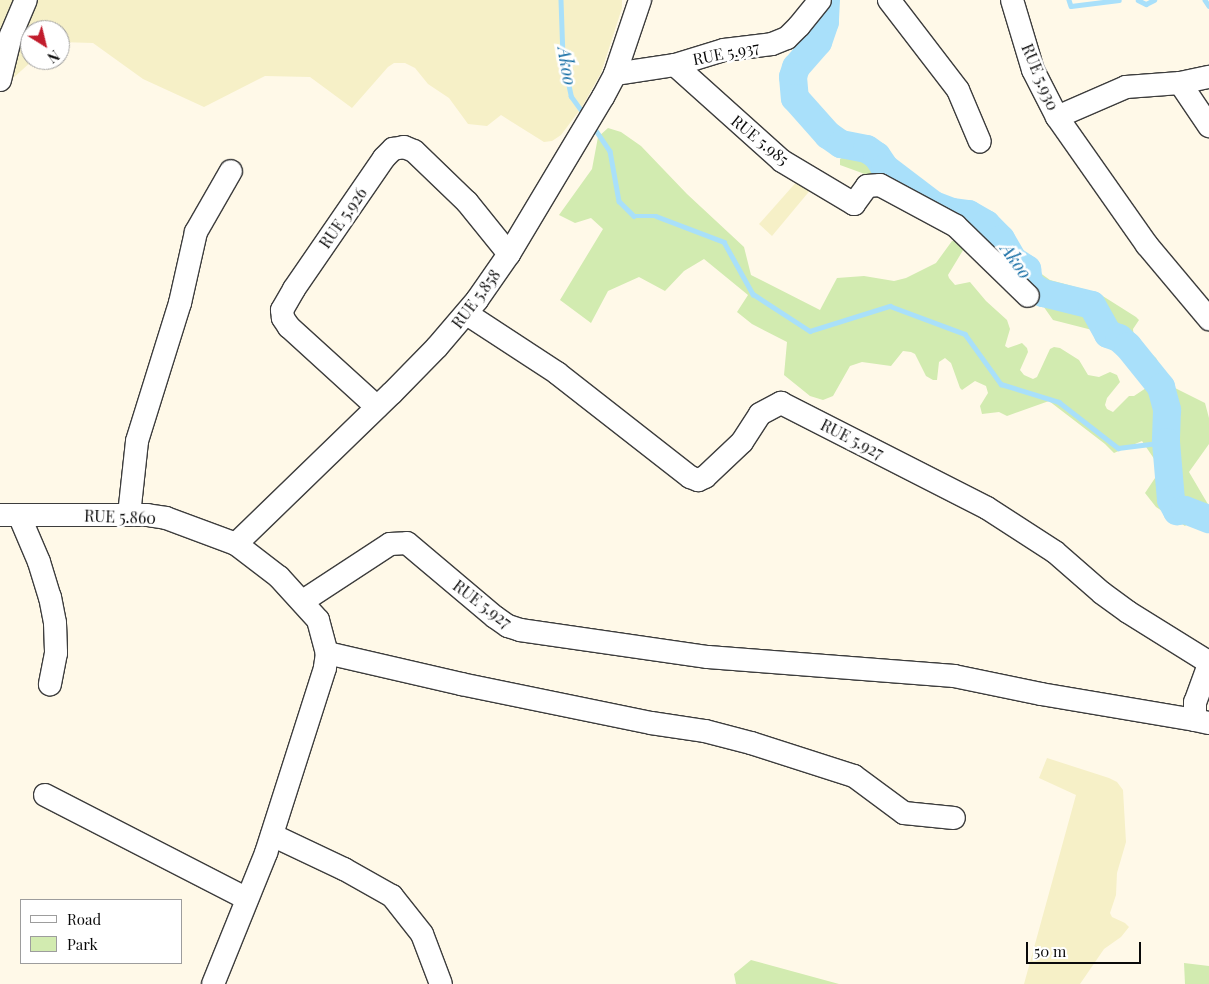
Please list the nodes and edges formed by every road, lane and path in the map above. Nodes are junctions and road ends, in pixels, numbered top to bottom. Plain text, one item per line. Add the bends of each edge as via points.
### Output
1 (26, 0) edge
2 (640, 0) edge
3 (889, 0) edge
4 (1012, 0) edge
5 (817, 4) edge
6 (6, 34) edge
7 (675, 65) junction
8 (615, 74) junction
9 (1209, 77) edge
10 (0, 80) edge
11 (1180, 83) junction
12 (1057, 117) junction
13 (1209, 126) edge
14 (980, 142) dead end
15 (232, 171) dead end
16 (509, 254) junction
17 (1028, 296) dead end
18 (467, 314) junction
19 (1209, 319) edge
20 (377, 407) junction
21 (10, 515) edge
22 (129, 515) junction
23 (236, 544) junction
24 (303, 601) junction
25 (327, 653) junction
26 (50, 684) dead end
27 (1202, 721) edge
28 (45, 795) dead end
29 (954, 818) dead end
30 (272, 835) junction
31 (247, 899) junction
32 (213, 984) edge
33 (441, 984) edge

1 - 6 street
2 - 8 street, RUE 5.858
3 - 14 street via 958,90
4 - 12 street, RUE 5.930 via 1034,70
5 - 7 street, RUE 5.937 via 786,38 772,44 724,50
6 - 10 street
7 - 8 street, RUE 5.937
7 - 17 street, RUE 5.985 via 782,161 854,204 867,186 880,185 956,226
8 - 16 street, RUE 5.858
9 - 11 street, RUE 5.930
11 - 12 street, RUE 5.930 via 1126,87
11 - 13 street
12 - 19 street via 1147,245
15 - 22 street via 196,232 180,303 137,441
16 - 18 street, RUE 5.858
16 - 20 street, RUE 5.926 via 468,202 414,151 404,146 393,149 384,158 282,310 289,327
18 - 20 street, RUE 5.858
18 - 27 street, RUE 5.927 via 557,373 698,480 705,478 742,442 760,414 781,403 987,508 1056,552 1128,612 1205,660 1208,667 1195,702
20 - 23 street, RUE 5.858
21 - 22 street, RUE 5.860
21 - 26 street via 38,562 50,597 56,653
22 - 23 street, RUE 5.860 via 166,518
23 - 24 street, RUE 5.860 via 279,576
24 - 25 street, RUE 5.860 via 318,620
24 - 27 street, RUE 5.927 via 390,544 407,543 495,617 520,630 708,657 954,676
25 - 29 street via 461,684 705,731 751,743 854,776 904,813
25 - 30 street via 326,668
28 - 31 street
30 - 31 street
30 - 33 street via 392,896 422,934
31 - 32 street

